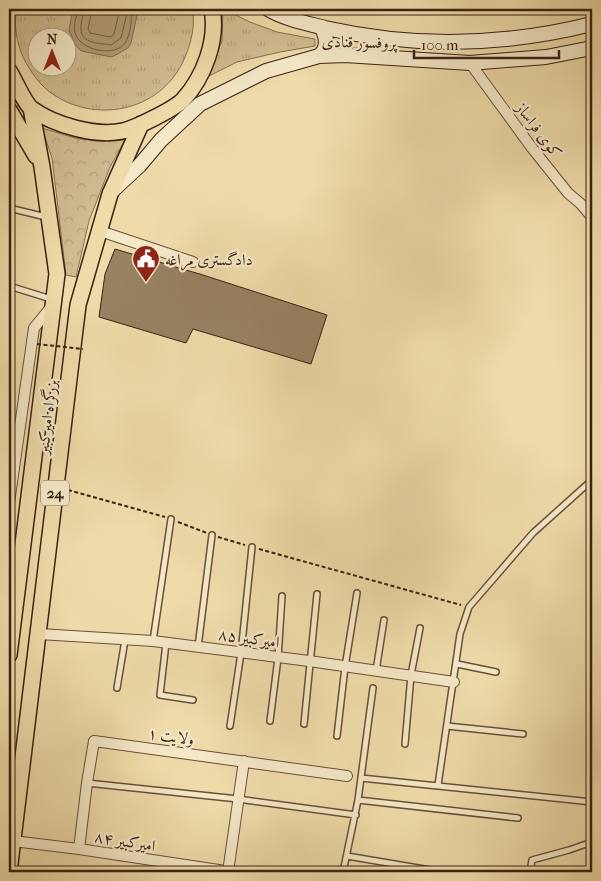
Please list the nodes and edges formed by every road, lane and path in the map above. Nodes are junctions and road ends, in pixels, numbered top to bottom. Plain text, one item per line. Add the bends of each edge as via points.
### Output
1 (212, 9) edge
2 (268, 9) edge
3 (592, 24) edge
4 (321, 27) junction
5 (355, 34) junction
6 (592, 48) edge
7 (319, 56) junction
8 (351, 56) junction
9 (470, 63) junction
10 (9, 71) edge
11 (31, 108) junction
12 (9, 110) edge
13 (141, 124) junction
14 (42, 167) junction
15 (110, 194) junction
16 (587, 204) edge
17 (9, 208) edge
18 (592, 217) edge
19 (49, 218) junction
20 (100, 231) junction
21 (193, 262) dead end
22 (9, 286) edge
23 (53, 302) junction
24 (37, 344) dead end
25 (83, 349) dead end
26 (10, 478) edge
27 (592, 480) edge
28 (56, 487) junction
29 (9, 503) edge
30 (171, 519) junction
31 (212, 535) junction
32 (252, 547) junction
33 (357, 593) dead end
34 (317, 594) dead end
35 (282, 596) dead end
36 (470, 607) junction
37 (384, 620) dead end
38 (420, 628) dead end
39 (39, 634) junction
40 (125, 639) junction
41 (153, 641) junction
42 (166, 642) junction
43 (198, 647) junction
44 (241, 652) junction
45 (9, 654) edge
46 (278, 658) junction
47 (309, 661) junction
48 (457, 664) junction
49 (345, 666) junction
50 (376, 671) junction
51 (496, 672) dead end
52 (411, 675) junction
53 (454, 682) junction
54 (117, 688) dead end
55 (373, 688) dead end
56 (193, 700) dead end
57 (270, 721) dead end
58 (304, 724) dead end
59 (230, 726) dead end
60 (447, 726) junction
61 (523, 734) dead end
62 (336, 736) dead end
63 (405, 744) dead end
64 (244, 761) junction
65 (347, 776) dead end
66 (362, 778) junction
67 (87, 783) junction
68 (438, 785) junction
69 (238, 799) junction
70 (358, 800) junction
71 (13, 802) edge
72 (592, 802) edge
73 (356, 815) junction
74 (518, 818) dead end
75 (11, 841) edge
76 (592, 842) edge
77 (79, 849) junction
78 (348, 856) junction
79 (9, 872) edge
80 (230, 872) edge
81 (343, 872) edge
82 (442, 872) edge
83 (530, 872) edge

1 - 13 main road, 24 via 212,41 204,67 191,90 182,101
2 - 4 main road, پروفسور قنادی
3 - 5 main road, پروفسور قنادی via 493,41 441,42
4 - 5 main road, پروفسور قنادی
4 - 7 main road via 327,41 324,52
5 - 8 main road via 347,45
6 - 9 main road, پروفسور قنادی via 546,57
7 - 8 main road, پروفسور قنادی
7 - 15 main road, پروفسور قنادی via 266,71 200,104
8 - 9 main road, پروفسور قنادی
9 - 16 street, کوی فراساز via 568,193
10 - 11 main road, 24
11 - 13 main road, 24 via 51,120 85,132 122,132
11 - 14 main road, بزرگراه امیرکبیر / 24
12 - 14 main road, 24
13 - 15 main road, بزرگراه امیرکبیر / 24
14 - 19 main road, بزرگراه امیرکبیر / 24
15 - 20 main road, بزرگراه امیرکبیر / 24
16 - 18 street, کوی فراساز
17 - 19 lane
19 - 23 main road, بزرگراه امیرکبیر / 24 via 57,274
20 - 21 street
20 - 28 main road, بزرگراه امیرکبیر / 24 via 78,305
22 - 23 lane
23 - 26 street via 34,328
23 - 45 main road, بزرگراه امیرکبیر / 24 via 17,564
24 - 25 path, bridge
26 - 29 street
27 - 36 lane via 533,533
28 - 30 path
28 - 39 main road, بزرگراه امیرکبیر / 24
30 - 31 path
30 - 41 lane
31 - 32 path
31 - 43 lane
32 - 36 path
32 - 44 lane
33 - 49 lane
34 - 47 lane
35 - 46 lane
36 - 48 lane via 460,634
37 - 50 lane
38 - 52 lane
39 - 40 street, امیرکبیر ۸۵
39 - 71 main road, بزرگراه امیرکبیر / 24
40 - 41 street, امیرکبیر ۸۵
40 - 54 lane
41 - 42 street, امیرکبیر ۸۵
42 - 43 street, امیرکبیر ۸۵
42 - 56 lane via 160,695
43 - 44 street, امیرکبیر ۸۵
44 - 46 street, امیرکبیر ۸۵
44 - 59 lane
46 - 47 street, امیرکبیر ۸۵
46 - 57 lane
47 - 49 street, امیرکبیر ۸۵
47 - 58 lane
48 - 51 lane
48 - 53 lane
49 - 50 street, امیرکبیر ۸۵
49 - 62 lane
50 - 52 street, امیرکبیر ۸۵
52 - 53 street, امیرکبیر ۸۵
52 - 63 lane
53 - 60 lane
55 - 66 lane
60 - 61 lane
60 - 68 lane
64 - 65 street, ولایت ۱
64 - 67 street, ولایت ۱ via 94,741
64 - 69 street
66 - 68 lane
66 - 70 lane
67 - 69 lane
67 - 77 street
68 - 72 lane
69 - 73 lane
69 - 80 street
70 - 73 lane
70 - 74 lane
71 - 75 main road, بزرگراه امیرکبیر / 24
73 - 78 lane
75 - 77 street, امیرکبیر ۸۴
75 - 79 main road, بزرگراه امیرکبیر / 24
76 - 83 lane via 532,860
77 - 80 street, امیرکبیر ۸۴
78 - 81 lane
78 - 82 lane

